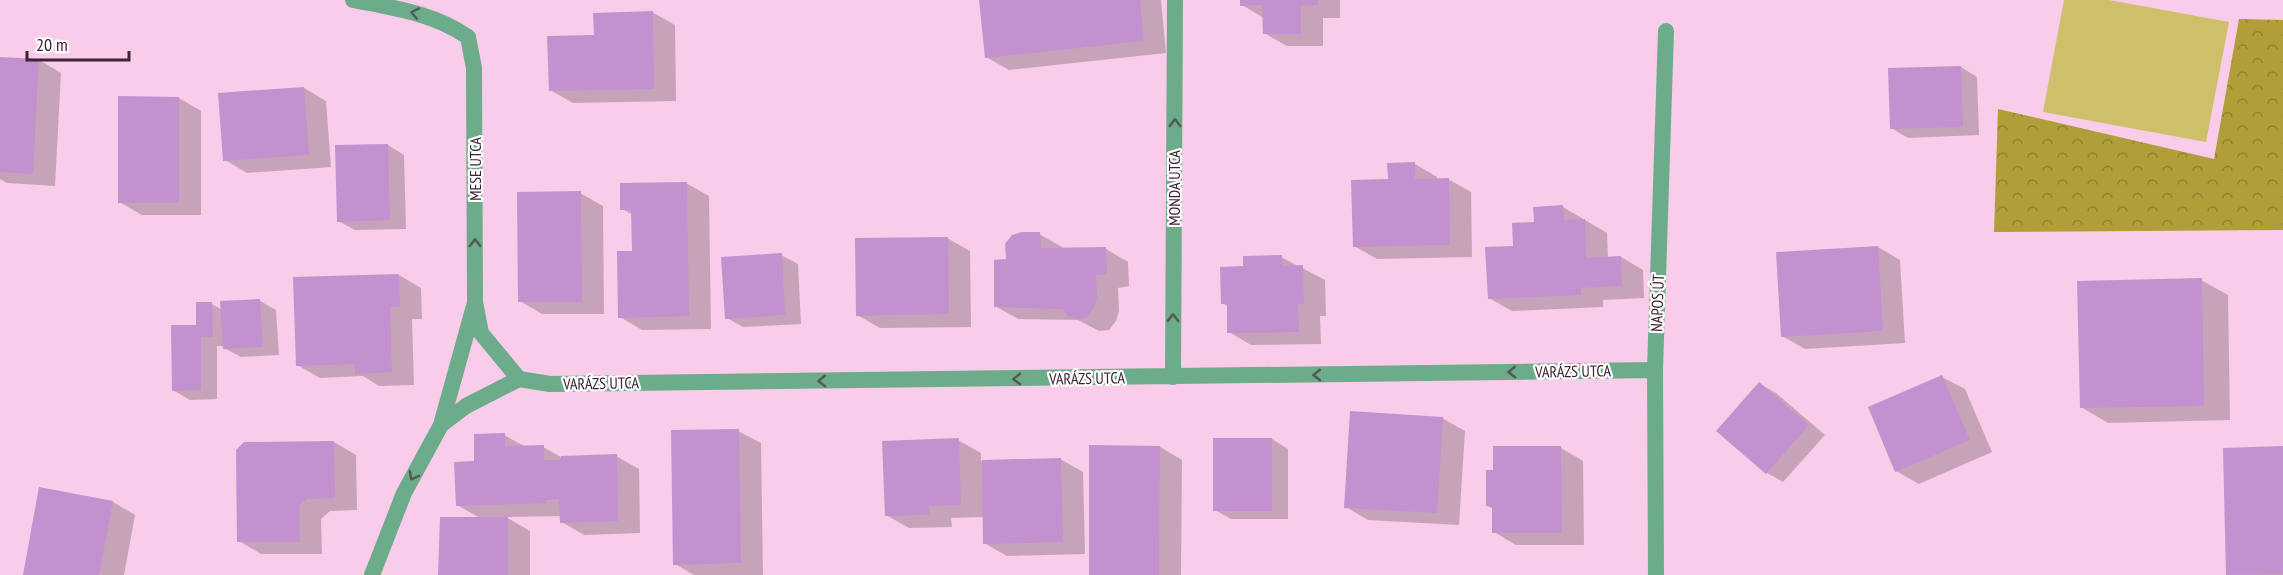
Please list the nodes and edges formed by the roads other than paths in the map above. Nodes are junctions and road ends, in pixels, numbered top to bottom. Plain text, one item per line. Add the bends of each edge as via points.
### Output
1 (353, 0) edge
2 (1175, 0) edge
3 (1666, 31) dead end
4 (476, 302) junction
5 (1654, 370) junction
6 (1173, 377) junction
7 (519, 379) junction
8 (441, 425) junction
9 (372, 575) edge
10 (1656, 575) edge

4 -> 1 street, MESE UTCA via 474,68 468,37 427,15
6 -> 2 street, MONDA UTCA
3 - 5 street, NAPOS ÚT
4 - 7 street, MESE UTCA via 481,333
4 - 8 street, MESE UTCA
5 -> 6 street, VARÁZS UTCA
5 - 10 street, NAPOS ÚT
6 -> 7 street, VARÁZS UTCA via 550,384
7 - 8 street, MESE UTCA via 466,406
8 -> 9 street, MESE UTCA via 404,493

